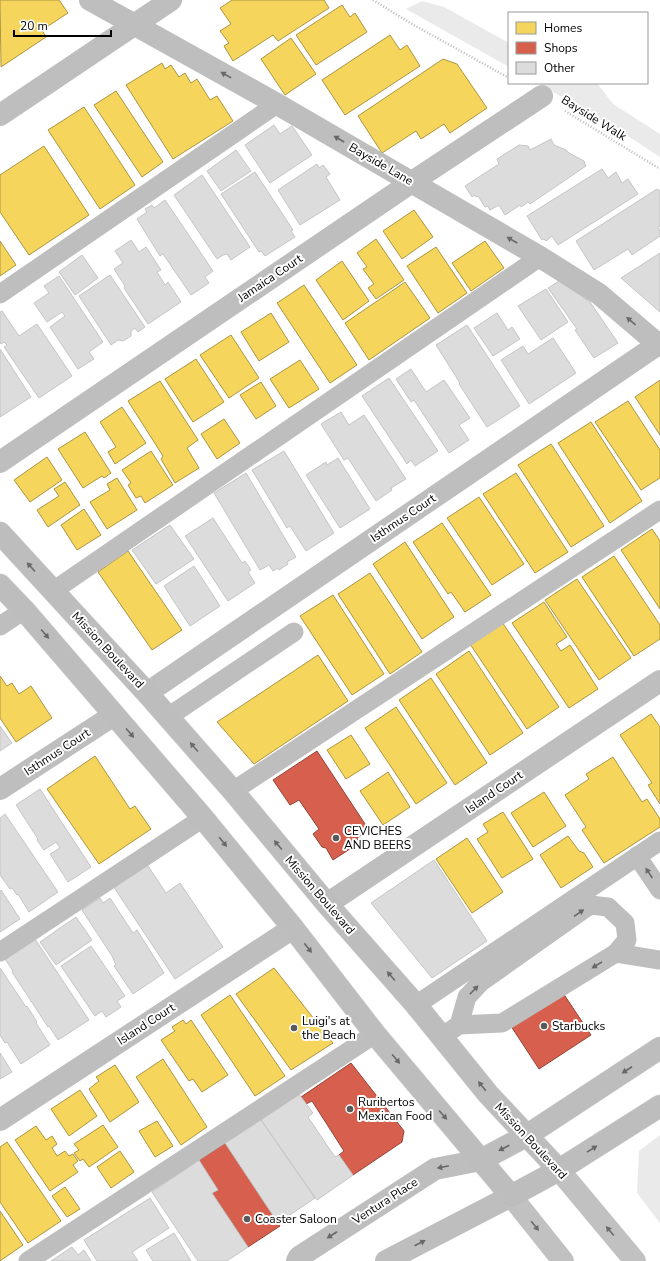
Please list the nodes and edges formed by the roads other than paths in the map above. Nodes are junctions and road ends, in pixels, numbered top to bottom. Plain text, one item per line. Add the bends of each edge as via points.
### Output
1 (90, 0) edge
2 (171, 0) edge
3 (135, 24) junction
4 (542, 96) road end
5 (277, 104) junction
6 (0, 115) edge
7 (412, 182) junction
8 (540, 257) junction
9 (0, 294) edge
10 (659, 344) edge
11 (0, 462) edge
12 (660, 510) edge
13 (0, 533) edge
14 (0, 584) edge
15 (53, 591) junction
16 (24, 610) junction
17 (0, 626) edge
18 (294, 632) dead end
19 (660, 681) edge
20 (147, 693) junction
21 (114, 715) junction
22 (168, 717) junction
23 (0, 789) edge
24 (233, 791) junction
25 (203, 818) junction
26 (660, 841) edge
27 (637, 856) junction
28 (660, 890) edge
29 (327, 904) junction
30 (293, 928) junction
31 (0, 952) edge
32 (616, 953) junction
33 (660, 960) edge
34 (416, 1005) junction
35 (450, 1031) junction
36 (375, 1034) junction
37 (660, 1048) edge
38 (660, 1106) edge
39 (0, 1120) edge
40 (526, 1136) junction
41 (481, 1160) junction
42 (560, 1170) junction
43 (511, 1196) junction
44 (28, 1261) edge
45 (297, 1261) edge
46 (386, 1261) edge
47 (563, 1261) edge
48 (636, 1261) edge

1 - 3 street, Bayside Lane
2 - 3 street
5 -> 3 street, Bayside Lane
3 - 6 street
4 - 7 street, Jamaica Court
7 -> 5 street, Bayside Lane
5 - 9 lane
8 -> 7 street, Bayside Lane
7 - 11 street, Jamaica Court
10 -> 8 street, Bayside Lane via 599,294
8 - 15 lane
10 - 20 street, Isthmus Court
12 - 24 lane
15 -> 13 main road, Mission Boulevard
14 - 16 main road
15 - 20 main road, Mission Boulevard
16 - 17 lane
16 -> 21 main road
18 - 22 lane
19 - 29 street, Island Court
20 - 22 main road, Mission Boulevard
21 - 23 street, Isthmus Court
21 -> 25 main road
24 -> 22 main road, Mission Boulevard
29 -> 24 main road, Mission Boulevard
25 -> 30 main road
25 - 31 lane
26 - 27 lane
28 -> 27 lane
27 - 34 lane
34 -> 29 main road, Mission Boulevard
30 -> 36 main road
30 - 39 street, Island Court
32 - 33 lane
32 -> 35 lane via 502,1023
35 -> 32 lane via 467,997 481,982 590,905 608,907 625,923 627,940
34 - 35 main road, Mission Boulevard
40 -> 35 main road, Mission Boulevard via 488,1094
36 -> 41 main road
36 - 44 lane
37 -> 40 main road
42 -> 38 main road
40 -> 41 main road
40 - 42 main road, Mission Boulevard
41 - 43 main road
41 -> 45 street, Ventura Place via 435,1169 299,1257
42 - 43 main road
48 -> 42 main road, Mission Boulevard
46 -> 43 street
43 -> 47 main road

